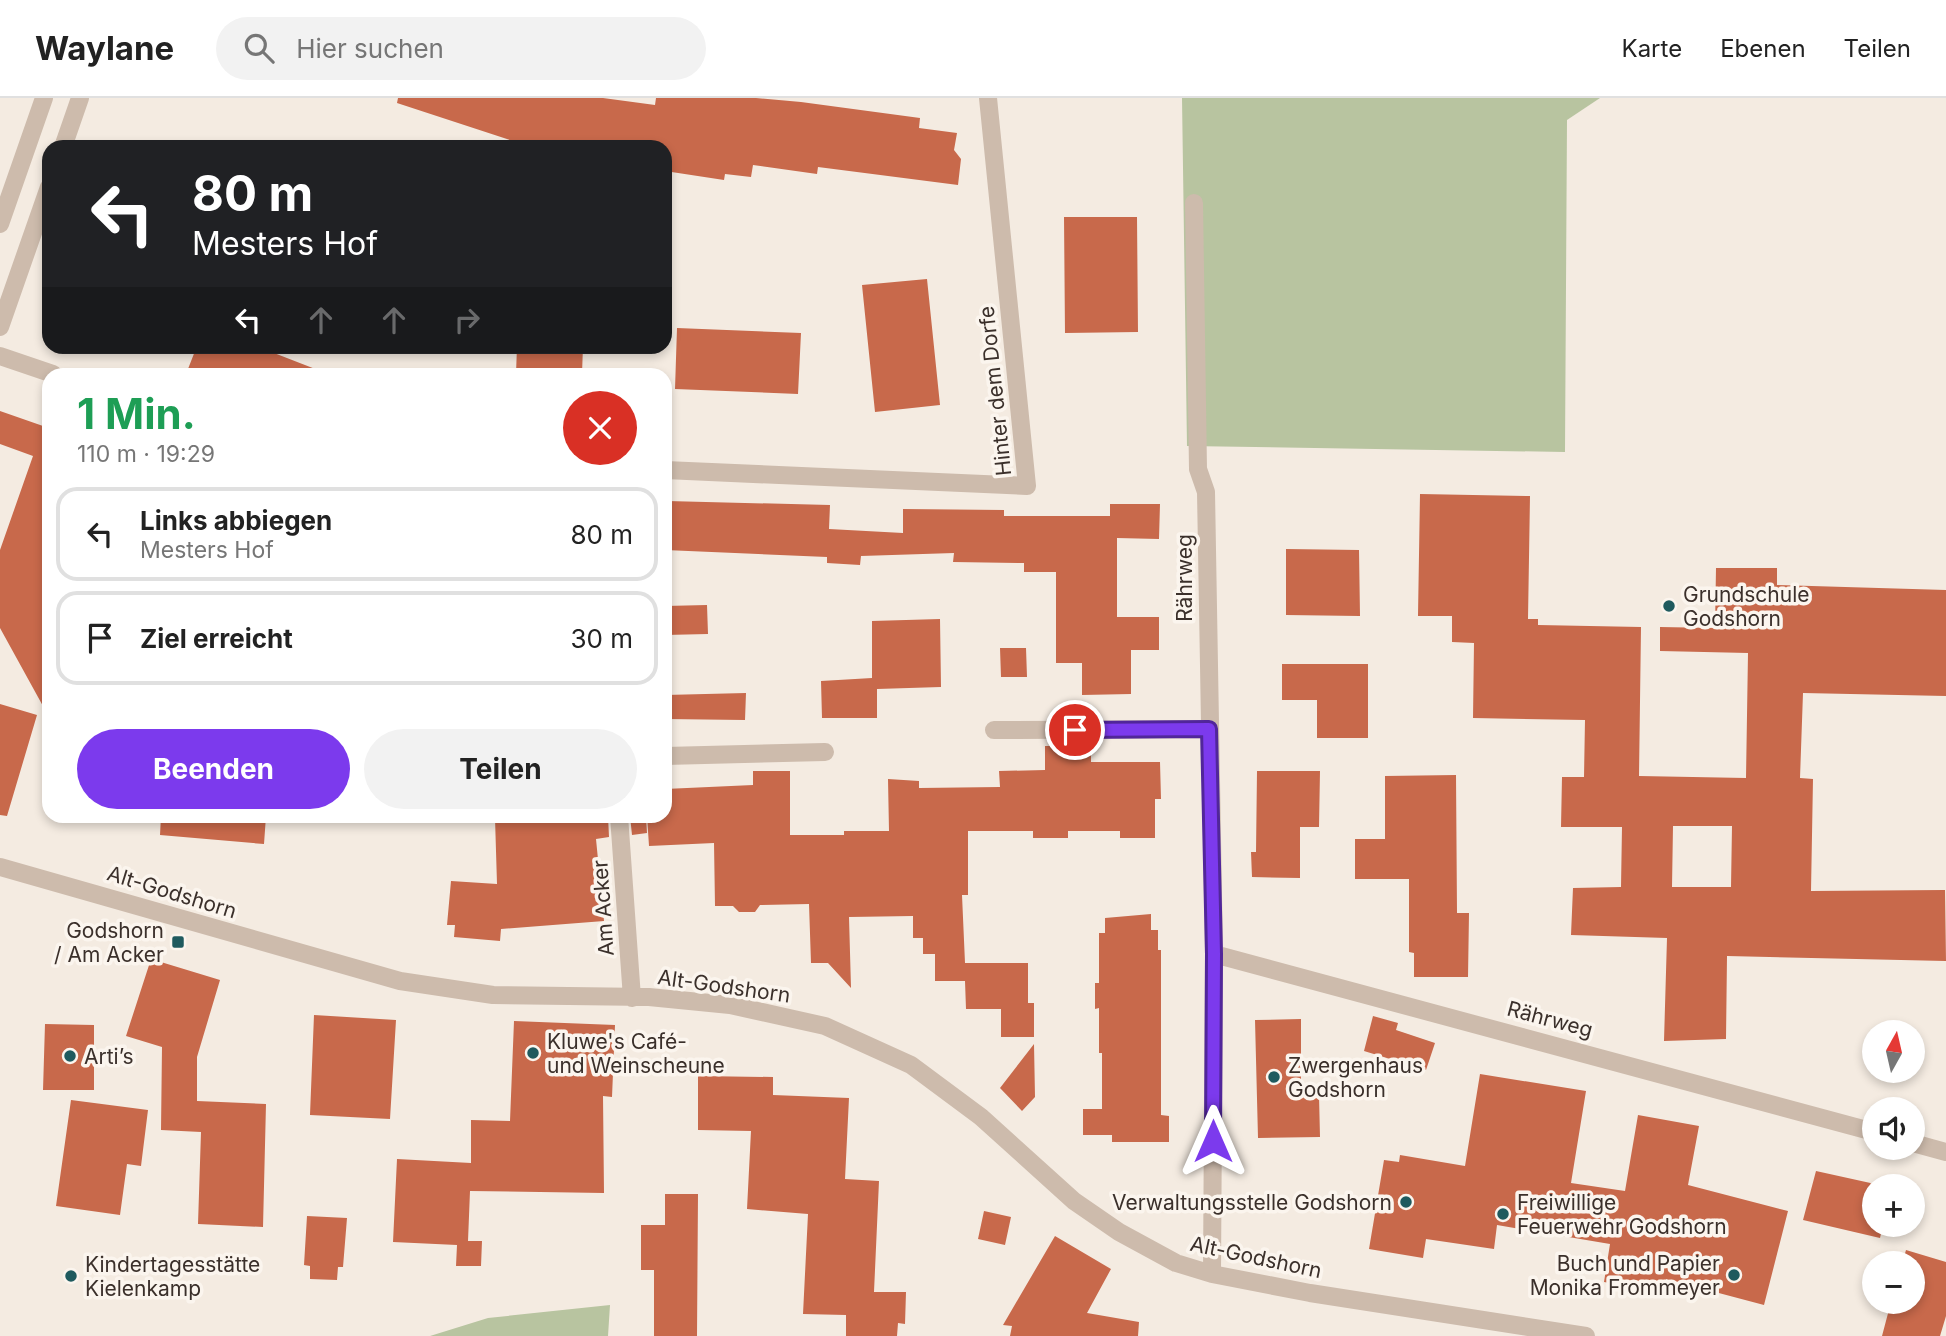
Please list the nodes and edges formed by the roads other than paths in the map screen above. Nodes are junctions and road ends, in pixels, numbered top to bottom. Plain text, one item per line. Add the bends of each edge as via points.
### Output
1 (44, 98) edge
2 (80, 98) edge
3 (988, 98) edge
4 (65, 140) edge
5 (1194, 203) dead end
6 (42, 207) edge
7 (0, 224) edge
8 (0, 327) edge
9 (0, 356) edge
10 (42, 370) edge
11 (672, 470) edge
12 (1209, 729) junction
13 (994, 730) dead end
14 (825, 752) dead end
15 (672, 756) edge
16 (620, 823) edge
17 (0, 867) edge
18 (0, 876) edge
19 (1214, 954) junction
20 (632, 998) junction
21 (1862, 1129) edge
22 (1925, 1146) edge
23 (1946, 1152) edge
24 (1212, 1274) junction
25 (1586, 1336) edge

1 - 7 street
2 - 4 street
3 - 11 street, Hinter dem Dorfe via 1027,486
5 - 12 street, Rährweg via 1198,469 1206,492
6 - 8 street
9 - 10 street
12 - 13 street
12 - 19 street, Rährweg
14 - 15 street
16 - 20 street, Am Acker
17 - 18 street
17 - 20 street, Alt-Godshorn via 400,981 493,995
19 - 21 street, Rährweg
19 - 24 street, Rährweg
20 - 24 street, Alt-Godshorn via 730,1005 784,1015 825,1026 911,1065 981,1117 1074,1201 1176,1263
22 - 23 street
24 - 25 street, Alt-Godshorn

